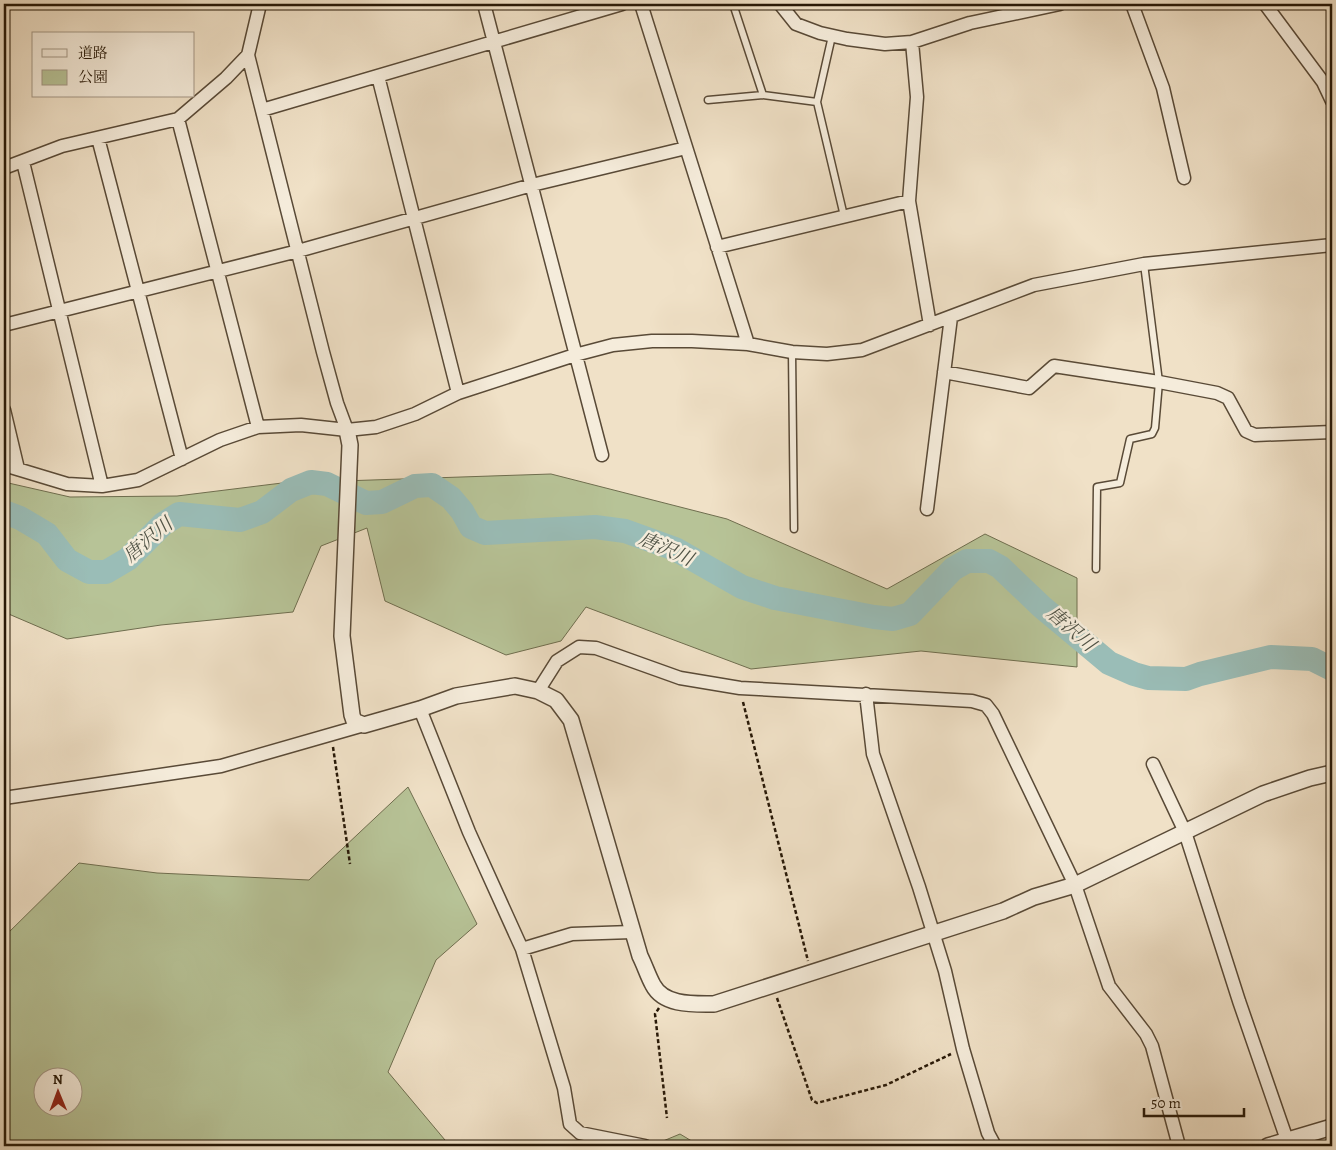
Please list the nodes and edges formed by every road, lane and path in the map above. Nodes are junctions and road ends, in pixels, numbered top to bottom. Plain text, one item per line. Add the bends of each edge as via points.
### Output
1 (260, 4) edge
2 (484, 4) edge
3 (622, 4) edge
4 (641, 4) edge
5 (733, 4) edge
6 (780, 4) edge
7 (1060, 4) edge
8 (1132, 4) edge
9 (1265, 4) edge
10 (832, 36) junction
11 (494, 42) junction
12 (912, 42) junction
13 (248, 55) junction
14 (378, 76) junction
15 (763, 95) junction
16 (708, 100) dead end
17 (1332, 101) edge
18 (818, 102) junction
19 (262, 110) junction
20 (178, 119) junction
21 (98, 138) junction
22 (686, 148) junction
23 (23, 162) junction
24 (4, 168) edge
25 (1184, 178) dead end
26 (532, 185) junction
27 (909, 201) junction
28 (844, 216) junction
29 (414, 218) junction
30 (1332, 245) edge
31 (717, 247) junction
32 (298, 251) junction
33 (1144, 264) junction
34 (217, 271) junction
35 (138, 291) junction
36 (60, 311) junction
37 (951, 317) junction
38 (4, 325) edge
39 (930, 325) junction
40 (748, 344) junction
41 (792, 352) junction
42 (575, 355) junction
43 (944, 372) junction
44 (1159, 382) junction
45 (458, 392) junction
46 (4, 410) edge
47 (258, 427) junction
48 (347, 430) junction
49 (1332, 432) edge
50 (602, 455) dead end
51 (182, 459) junction
52 (4, 465) edge
53 (18, 469) junction
54 (102, 486) junction
55 (927, 509) dead end
56 (794, 529) dead end
57 (1096, 569) dead end
58 (740, 688) junction
59 (538, 691) junction
60 (866, 694) junction
61 (420, 709) junction
62 (364, 725) junction
63 (332, 735) junction
64 (1153, 764) dead end
65 (1332, 773) edge
66 (4, 798) edge
67 (1185, 832) junction
68 (350, 864) dead end
69 (1075, 885) junction
70 (632, 932) junction
71 (932, 934) junction
72 (522, 949) junction
73 (811, 973) junction
74 (773, 985) junction
75 (664, 998) junction
76 (963, 1049) junction
77 (667, 1118) dead end
78 (1332, 1127) edge
79 (1287, 1140) junction
80 (645, 1146) edge
81 (995, 1146) edge
82 (1179, 1146) edge
83 (1268, 1146) edge

1 - 13 street
2 - 11 street
3 - 11 street
4 - 22 street
5 - 15 lane
6 - 10 street via 796,24
7 - 12 street via 970,23
8 - 25 street via 1163,88
9 - 17 street via 1323,82
10 - 12 street via 885,44
10 - 18 lane
11 - 14 street
11 - 26 street
12 - 27 street via 917,97
13 - 19 street
13 - 20 street
14 - 19 street
14 - 29 street
15 - 16 lane
15 - 18 lane
18 - 28 lane
19 - 32 street
20 - 21 street
20 - 34 street
21 - 23 street via 62,146
21 - 35 street
22 - 26 street
22 - 31 street
23 - 24 street
23 - 36 street
26 - 29 street
26 - 42 street
27 - 28 street
27 - 39 street
28 - 31 street
29 - 32 street
29 - 45 street
30 - 33 street
31 - 40 street
32 - 34 street
32 - 48 street via 332,386
33 - 37 street via 1034,285
33 - 44 lane
34 - 35 street
34 - 47 street
35 - 36 street
35 - 51 street
36 - 38 street
36 - 54 street
37 - 39 street
37 - 43 street
39 - 41 street via 862,350 827,354
40 - 41 street
40 - 42 street via 652,341 613,345
41 - 56 lane
42 - 45 street
42 - 50 street
43 - 44 street via 1029,388 1054,366
43 - 55 street
44 - 49 street via 1228,398 1246,431 1255,435
44 - 57 lane via 1152,434 1130,439 1120,484 1097,487
45 - 48 street via 399,420 376,427
46 - 53 street
47 - 48 street via 301,425
47 - 51 street via 220,440
48 - 62 street via 350,445 342,636 352,714 354,720
51 - 54 street via 138,480
52 - 53 street
53 - 54 street via 67,484
58 - 59 street via 680,678 596,648 578,647 557,660
58 - 60 street
58 - 73 path
59 - 61 street via 515,686 456,696
59 - 70 street via 556,700 571,720
60 - 69 street via 972,701 986,705
60 - 71 street via 873,754
61 - 62 street
61 - 72 street
62 - 63 street
63 - 66 street via 221,766
63 - 68 path
64 - 67 street
65 - 67 street via 1263,794
67 - 69 street
67 - 79 street
69 - 71 street
69 - 82 street via 1109,986 1152,1046
70 - 72 street via 572,934
70 - 75 street via 654,987
71 - 73 street
71 - 76 street via 945,971
72 - 80 street via 564,1088 570,1124 580,1132
73 - 74 street
74 - 75 street via 714,1004 691,1004
74 - 76 path via 812,1100 817,1103 886,1086
75 - 77 path via 655,1014
76 - 81 street
78 - 79 street
79 - 83 street

